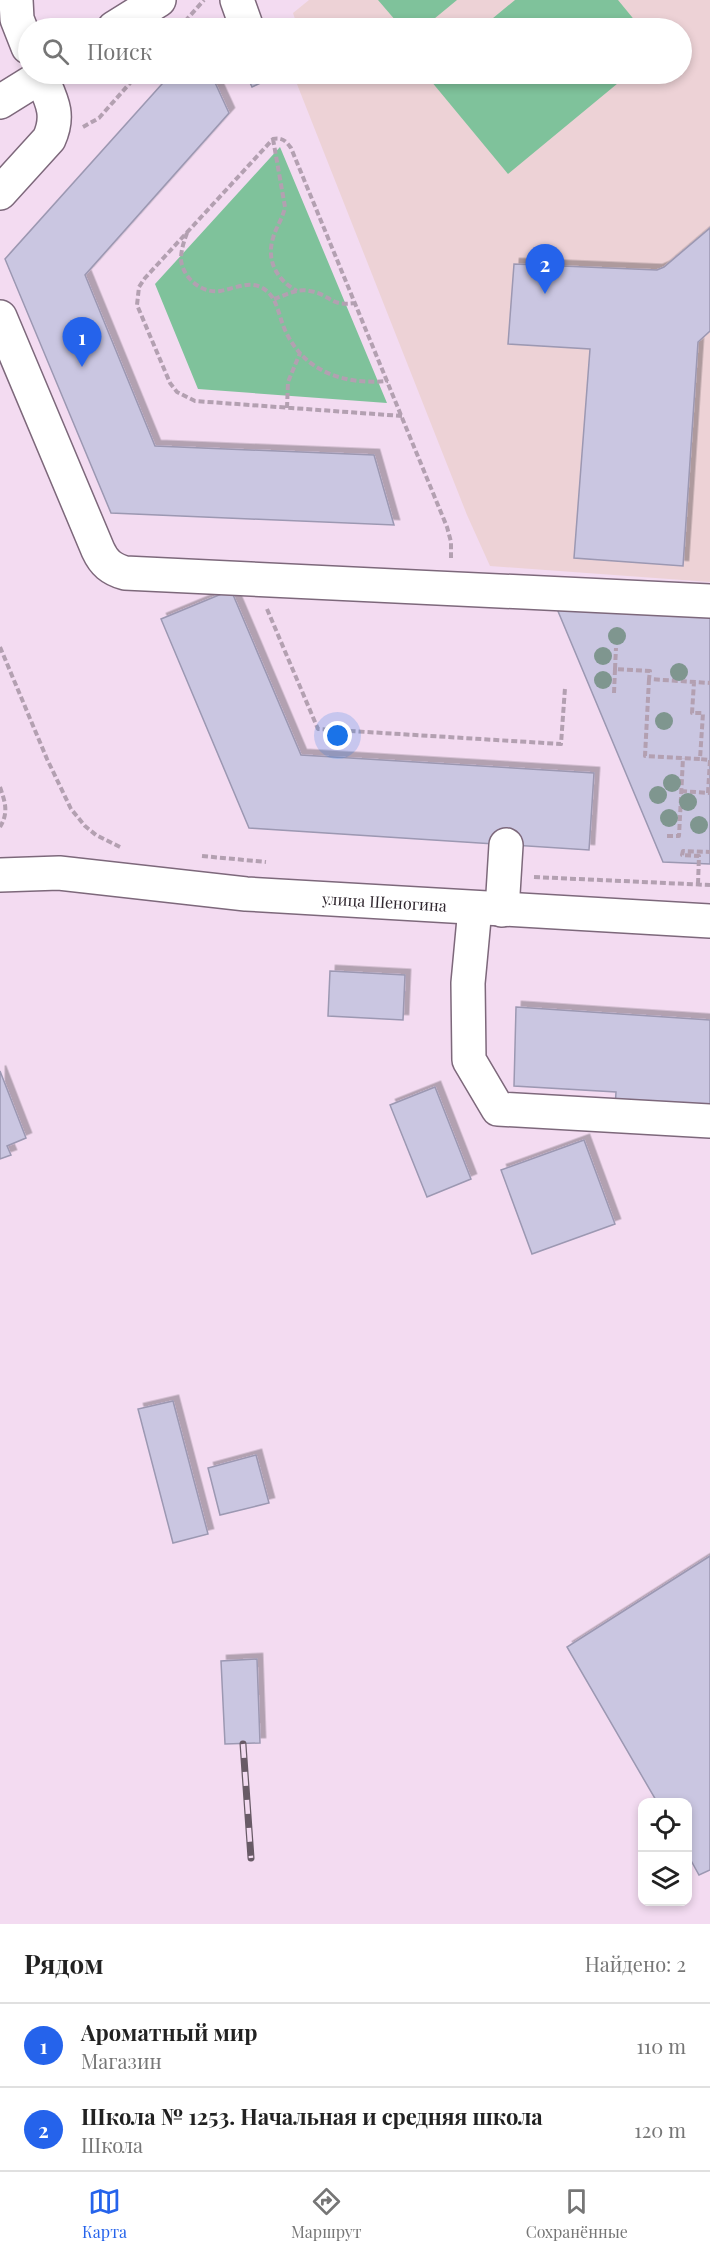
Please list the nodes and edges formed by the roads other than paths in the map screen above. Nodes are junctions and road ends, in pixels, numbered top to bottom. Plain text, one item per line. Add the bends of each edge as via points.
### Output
1 (16, 0) edge
2 (159, 0) edge
3 (237, 0) edge
4 (130, 18) edge
5 (243, 18) edge
6 (18, 21) edge
7 (20, 84) edge
8 (45, 84) edge
9 (0, 102) edge
10 (0, 193) edge
11 (0, 317) edge
12 (710, 601) edge
13 (505, 860) road end
14 (0, 875) edge
15 (488, 909) junction
16 (710, 921) edge
17 (710, 1121) edge

1 - 6 street
2 - 4 street
3 - 5 street
7 - 9 street
8 - 10 street via 55,109 53,130
11 - 12 street via 98,550 109,566 125,573
13 - 15 street
14 - 15 street, улица Шеногина via 58,873 246,894
15 - 16 street, улица Шеногина
15 - 17 street via 468,983 469,1060 498,1109

